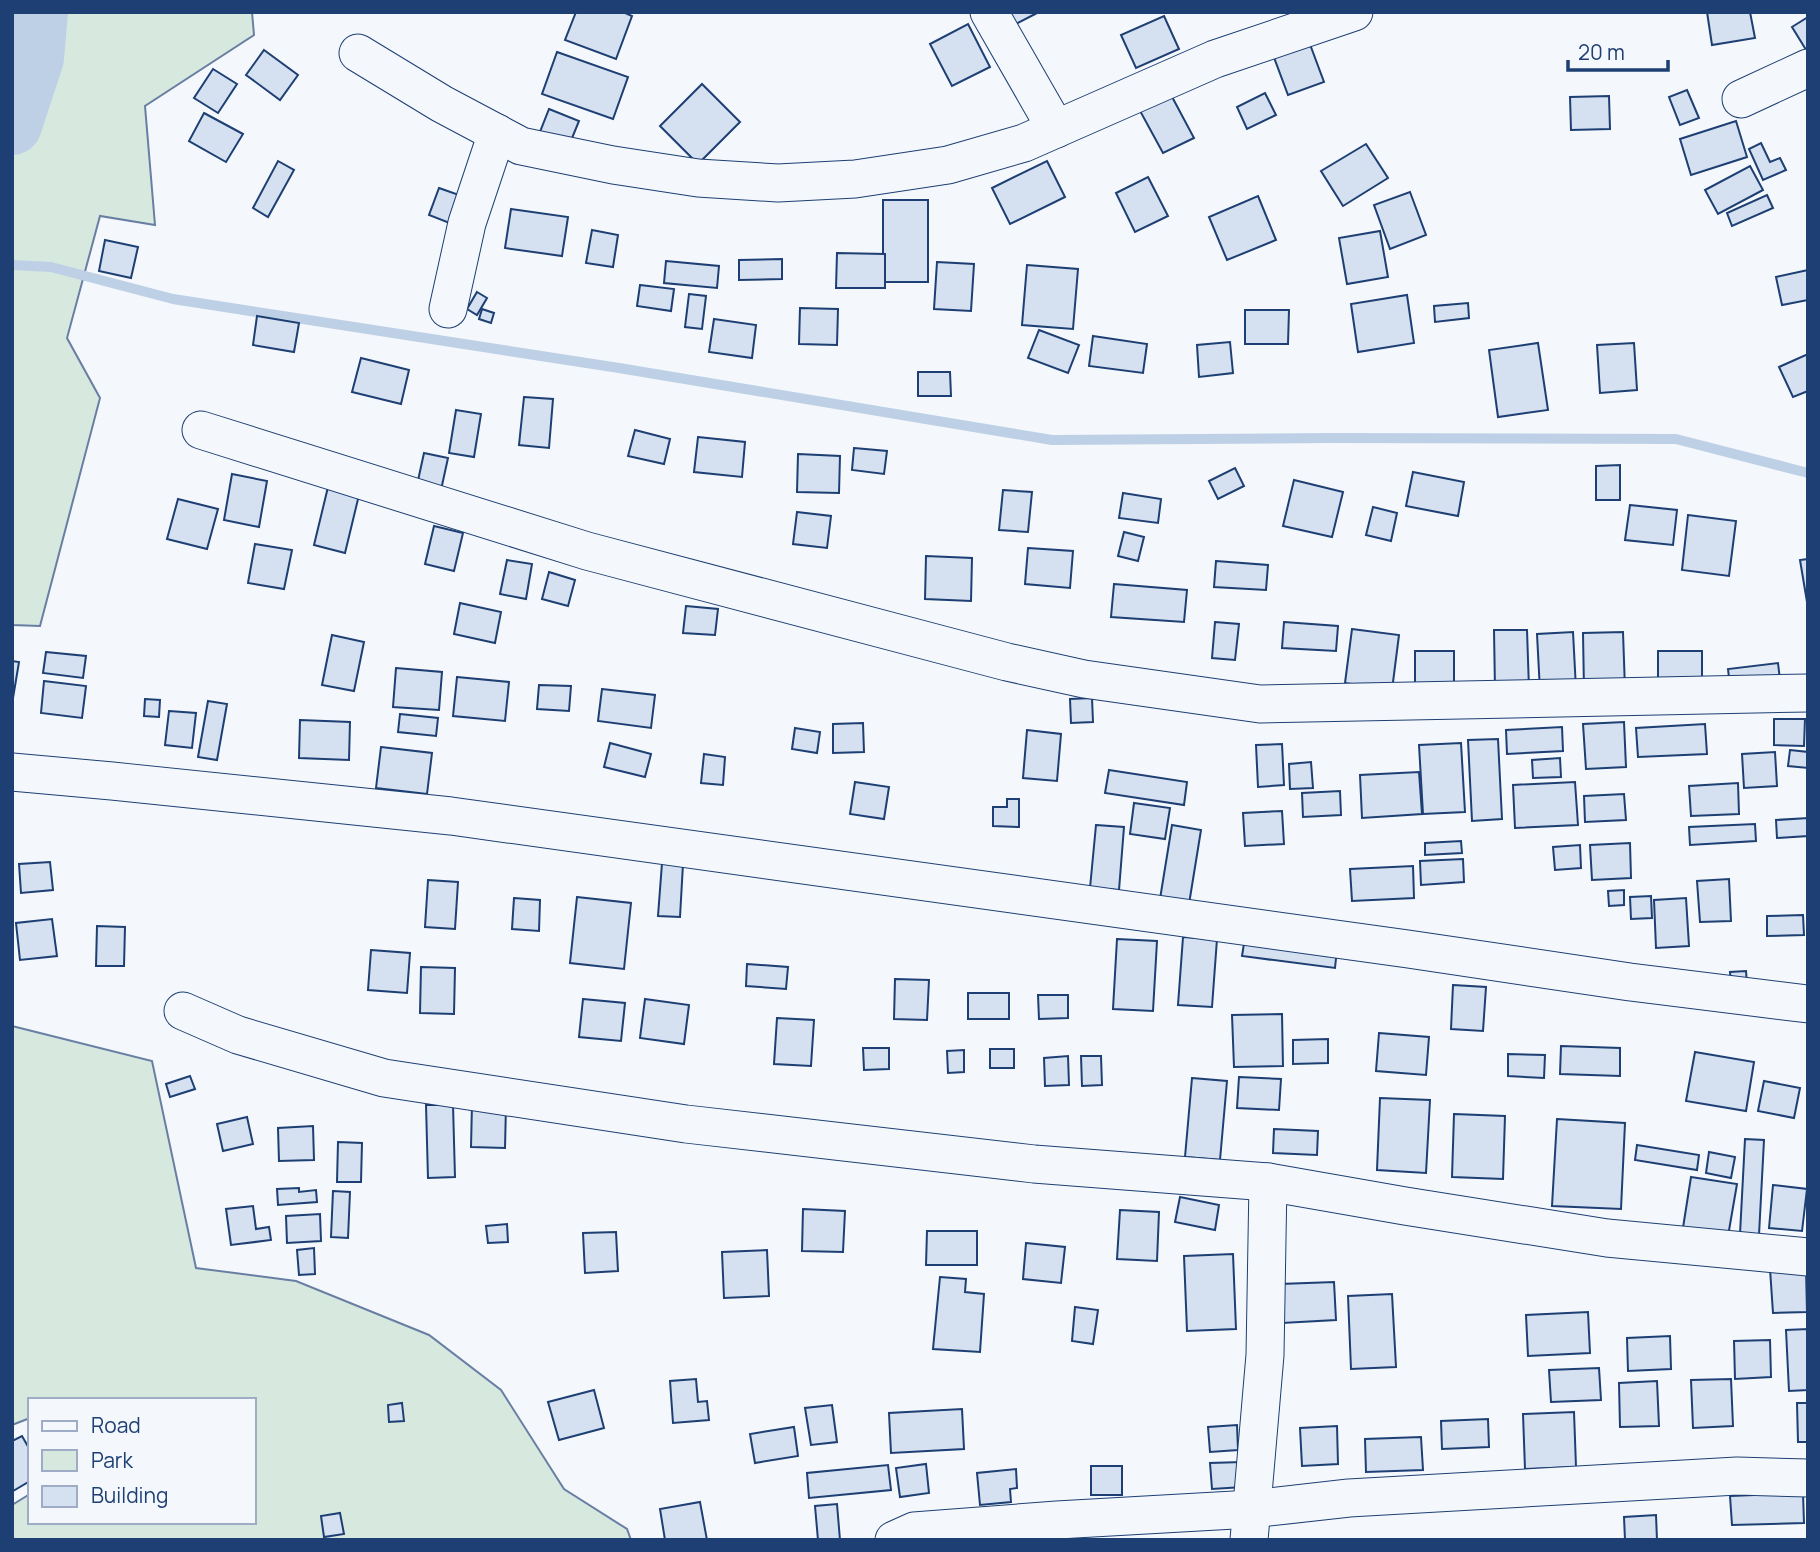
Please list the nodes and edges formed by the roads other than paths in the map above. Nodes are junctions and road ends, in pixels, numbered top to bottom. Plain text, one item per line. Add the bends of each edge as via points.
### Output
1 (989, 12) edge
2 (1354, 12) edge
3 (358, 53) dead end
4 (1808, 68) edge
5 (1741, 99) dead end
6 (1056, 129) junction
7 (497, 133) junction
8 (448, 309) dead end
9 (201, 429) dead end
10 (1808, 693) edge
11 (12, 772) edge
12 (1808, 1004) edge
13 (183, 1011) dead end
14 (1268, 1182) junction
15 (1808, 1257) edge
16 (1808, 1478) edge
17 (1251, 1524) edge
18 (894, 1540) edge

1 - 6 street
2 - 6 street via 1215,59
3 - 7 street
4 - 5 street
6 - 7 street via 948,165 855,179 778,183 698,178 613,165 521,146
7 - 8 street via 467,223
9 - 10 street via 587,551 1084,679 1260,704
11 - 12 street via 451,816
13 - 14 street via 238,1035 384,1079 728,1129 1034,1164
14 - 15 street via 1607,1238
14 - 17 street via 1265,1355
16 - 17 street via 1737,1476 1349,1498
17 - 18 street via 1057,1520 914,1531

